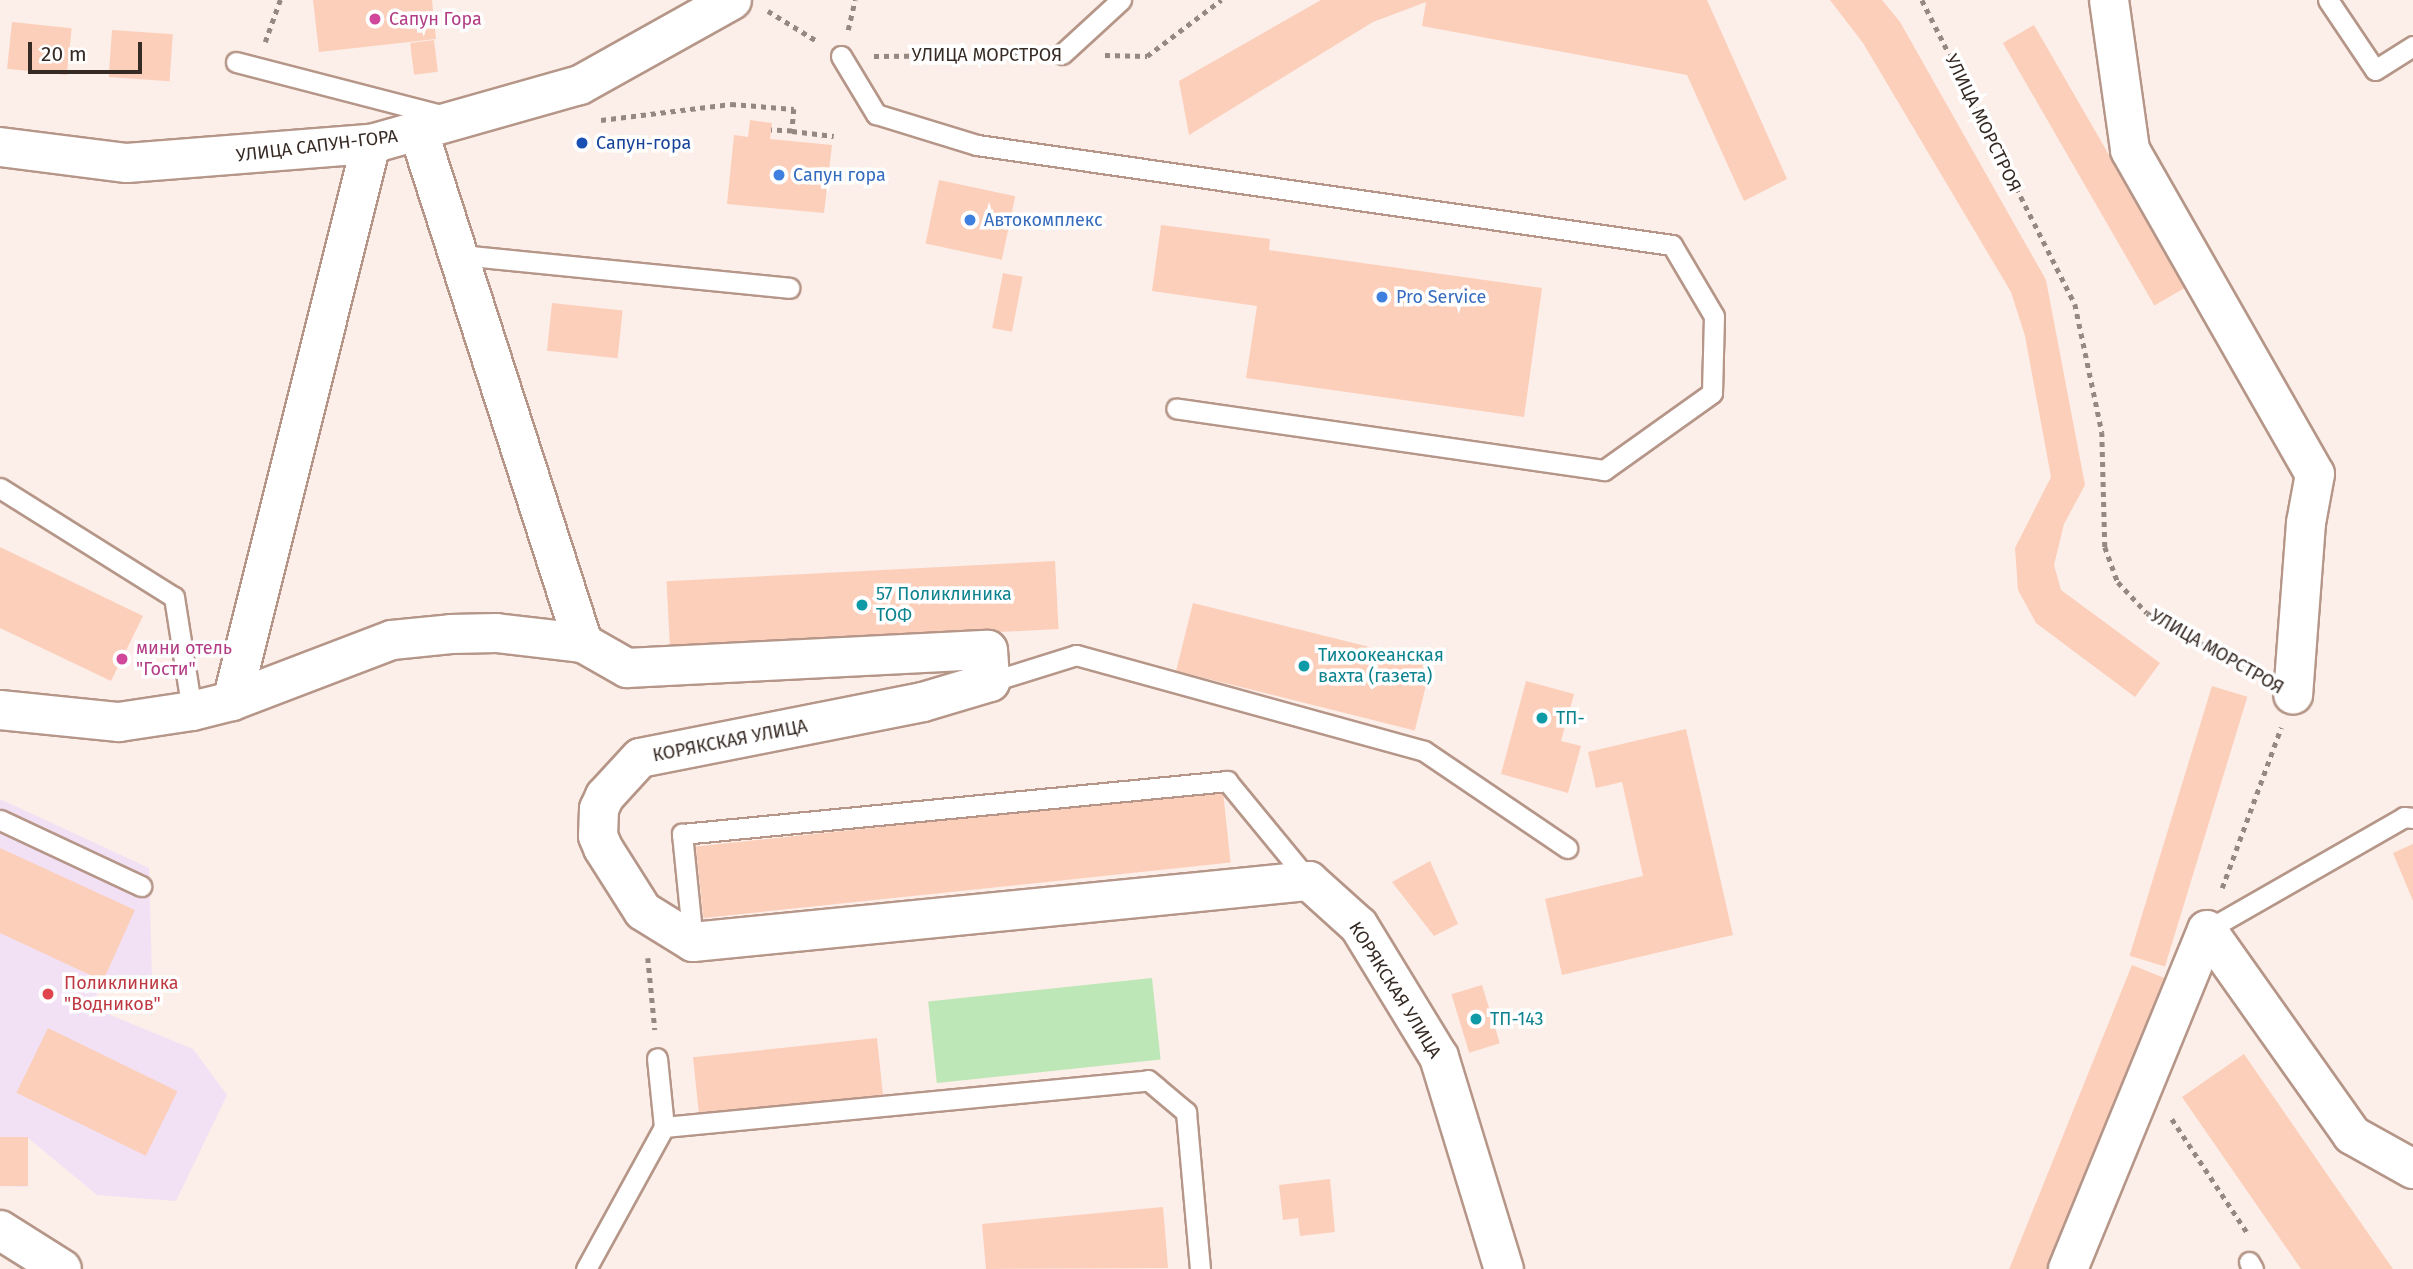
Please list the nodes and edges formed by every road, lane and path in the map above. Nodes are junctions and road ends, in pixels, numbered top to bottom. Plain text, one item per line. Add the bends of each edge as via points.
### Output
1 (280, 0) edge
2 (1121, 0) edge
3 (1221, 0) edge
4 (1922, 0) edge
5 (2109, 0) edge
6 (2329, 0) edge
7 (746, 4) edge
8 (267, 37) dead end
9 (2413, 46) edge
10 (1062, 54) junction
11 (841, 56) junction
12 (236, 62) dead end
13 (460, 120) junction
14 (595, 122) dead end
15 (771, 130) dead end
16 (792, 131) junction
17 (419, 133) junction
18 (834, 136) dead end
19 (371, 144) junction
20 (0, 148) edge
21 (460, 255) junction
22 (789, 288) dead end
23 (1176, 408) dead end
24 (0, 488) edge
25 (583, 643) junction
26 (990, 682) junction
27 (2293, 695) junction
28 (232, 701) junction
29 (0, 710) edge
30 (192, 710) junction
31 (2413, 818) edge
32 (0, 820) edge
33 (1567, 848) dead end
34 (1309, 881) junction
35 (141, 886) dead end
36 (643, 911) junction
37 (2207, 930) junction
38 (693, 942) junction
39 (657, 1058) joint
40 (2145, 1080) junction
41 (664, 1127) junction
42 (2413, 1169) edge
43 (0, 1230) edge
44 (2251, 1266) edge
45 (62, 1269) edge
46 (586, 1269) edge
47 (1200, 1269) edge
48 (1504, 1269) edge
49 (2068, 1269) edge

1 - 8 path
2 - 10 lane
3 - 10 path, УЛИЦА МОРСТРОЯ via 1147,56
4 - 27 path, УЛИЦА МОРСТРОЯ via 2075,304 2102,432 2105,547 2118,582 2147,613
5 - 27 street via 2130,149 2315,474 2306,523
6 - 9 lane via 2375,70
7 - 11 path
7 - 13 street, УЛИЦА САПУН-ГОРА via 580,85
10 - 11 path, УЛИЦА МОРСТРОЯ
11 - 23 lane via 876,114 977,145 1672,246 1714,316 1712,393 1604,470
12 - 13 lane
13 - 17 street, УЛИЦА САПУН-ГОРА
14 - 16 path via 731,104 794,109
15 - 16 path
16 - 18 path
17 - 19 street, УЛИЦА САПУН-ГОРА
17 - 21 street
19 - 20 street, УЛИЦА САПУН-ГОРА via 127,163
19 - 28 street
21 - 22 lane
21 - 25 street
24 - 30 lane via 174,597
25 - 26 street via 627,668 988,650
25 - 28 street via 496,633 392,640
26 - 33 lane via 1076,655 1423,751
26 - 36 street, КОРЯКСКАЯ УЛИЦА via 923,702 640,758 605,796 598,809 597,836
27 - 37 path, УЛИЦА МОРСТРОЯ
28 - 30 street
29 - 30 street via 119,722
31 - 37 lane via 2404,817
32 - 35 lane
34 - 38 street
34 - 38 lane via 1227,781 682,834
34 - 48 street, КОРЯКСКАЯ УЛИЦА via 1359,926 1439,1057
36 - 38 street, КОРЯКСКАЯ УЛИЦА
36 - 39 path
37 - 40 street
37 - 42 street via 2352,1135
39 - 41 lane
40 - 44 path via 2248,1228
40 - 49 street
41 - 46 lane
41 - 47 lane via 1148,1080 1186,1112
43 - 45 street

